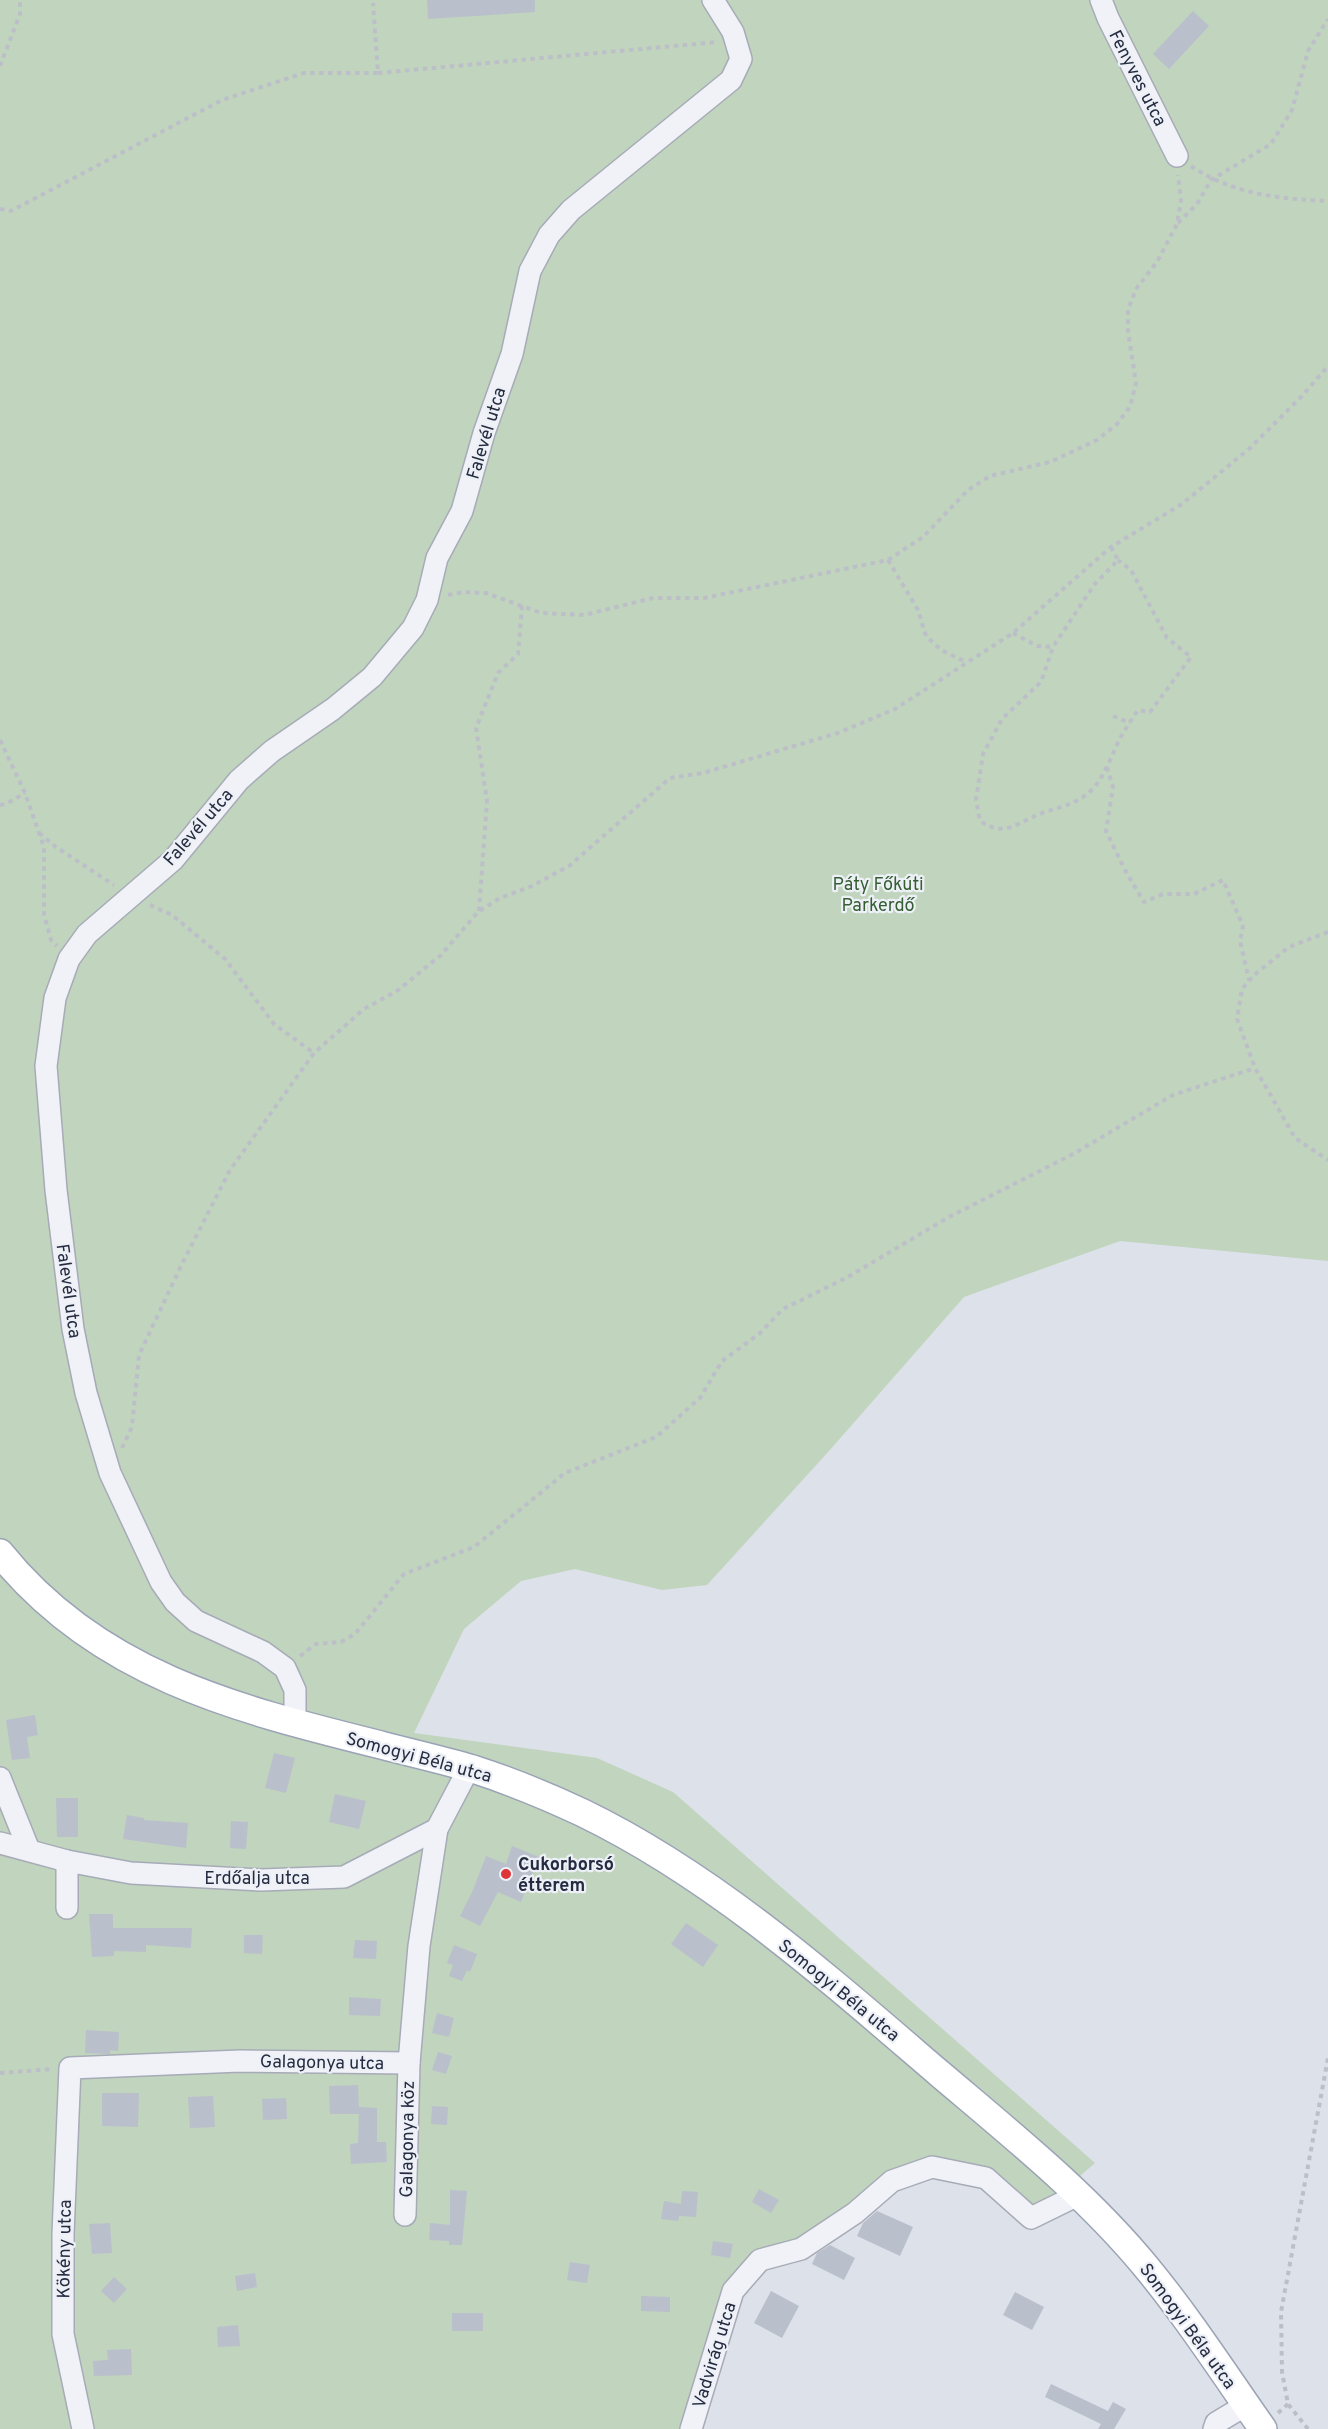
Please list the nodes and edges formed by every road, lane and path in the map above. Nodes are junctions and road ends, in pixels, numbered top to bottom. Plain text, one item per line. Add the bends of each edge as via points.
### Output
1 (20, 0) edge
2 (713, 0) edge
3 (1101, 0) edge
4 (373, 3) dead end
5 (1328, 19) edge
6 (735, 41) junction
7 (0, 66) edge
8 (378, 73) junction
9 (1177, 156) junction
10 (1211, 180) junction
11 (1328, 201) edge
12 (0, 209) edge
13 (1177, 224) junction
14 (1327, 368) edge
15 (1111, 547) junction
16 (888, 560) junction
17 (1118, 560) junction
18 (427, 600) junction
19 (522, 606) junction
20 (1013, 633) junction
21 (1053, 647) junction
22 (966, 662) junction
23 (1113, 716) dead end
24 (1130, 723) junction
25 (0, 740) edge
26 (1107, 766) junction
27 (25, 793) junction
28 (0, 805) edge
29 (39, 833) junction
30 (130, 896) junction
31 (478, 912) junction
32 (1328, 932) edge
33 (69, 959) junction
34 (1250, 980) junction
35 (314, 1053) junction
36 (1255, 1068) junction
37 (1328, 1160) edge
38 (110, 1473) junction
39 (0, 1553) edge
40 (285, 1668) junction
41 (295, 1724) junction
42 (469, 1768) junction
43 (0, 1778) edge
44 (437, 1829) junction
45 (0, 1843) edge
46 (28, 1850) junction
47 (67, 1861) junction
48 (67, 1908) dead end
49 (1328, 2058) edge
50 (409, 2063) junction
51 (70, 2068) junction
52 (0, 2073) edge
53 (1078, 2195) junction
54 (405, 2215) dead end
55 (1246, 2405) junction
56 (83, 2429) edge
57 (691, 2429) edge
58 (1214, 2429) edge
59 (1263, 2429) edge
60 (1308, 2429) edge

1 - 7 path via 20,14
2 - 6 street, Falevél utca
3 - 9 street, Fenyves utca
4 - 8 path
5 - 10 path via 1308,51 1292,110 1271,144
6 - 8 path
6 - 18 street, Falevél utca via 741,59 731,80 571,210 549,235 530,271 512,354 462,511 437,558
8 - 12 path via 304,73 222,100 11,211
9 - 10 path
9 - 13 path via 1181,200
10 - 11 path via 1244,192
10 - 13 path via 1197,204
13 - 16 path via 1157,262 1136,288 1128,310 1136,383 1130,407 1117,424 1097,440 1050,462 990,476 968,490 923,537
14 - 15 path via 1240,456 1182,504
15 - 17 path
15 - 20 path
16 - 19 path via 704,598 653,598 584,615 541,613
16 - 22 path via 918,610 926,636 941,650
17 - 21 path via 1094,585
17 - 24 path via 1131,570 1167,638 1191,657 1150,712 1138,710
18 - 19 path via 464,592 486,593
18 - 30 street, Falevél utca via 413,628 372,677 239,780 173,860
19 - 31 path via 518,654 498,673 476,728 487,801
20 - 21 path via 1037,646
20 - 22 path
21 - 26 path via 1041,682 1002,719 983,754 976,800 980,821 992,829 1010,828 1043,812 1063,808 1087,795
22 - 31 path via 895,709 838,734 703,773 670,778 569,866
23 - 24 path
24 - 26 path
25 - 27 path
26 - 34 path via 1113,788 1106,831 1144,902 1163,894 1194,894 1223,880 1243,926 1240,941
27 - 28 path
27 - 29 path
29 - 30 path
29 - 33 path via 44,847 47,929 51,940
30 - 33 street, Falevél utca via 87,934
30 - 35 path via 172,915 225,959 274,1024
31 - 35 path via 441,955 397,991 364,1009
32 - 34 path via 1289,947
33 - 38 street, Falevél utca via 55,998 46,1066 73,1329 86,1393
34 - 36 path via 1242,989 1237,1018
35 - 38 path via 230,1170 181,1266 139,1355 132,1427
36 - 37 path via 1295,1138
36 - 40 path via 1173,1095 1075,1153 783,1309 759,1334 722,1360 700,1398 656,1437 565,1473 474,1547 404,1574 355,1634 341,1642 316,1644
38 - 40 street, Falevél utca via 161,1582 175,1602 196,1621 263,1652
39 - 41 main road, Somogyi Béla utca via 71,1624 114,1653 174,1683
40 - 41 street via 295,1690
41 - 42 main road, Somogyi Béla utca
42 - 44 street
42 - 53 main road, Somogyi Béla utca via 584,1814 660,1855 728,1902 889,2031
43 - 46 street
44 - 47 street, Erdőalja utca via 344,1877 195,1877 131,1873
44 - 50 street, Galagonya utca via 419,1946
45 - 46 street, Erdőalja utca
46 - 47 street, Erdőalja utca
47 - 48 street
49 - 60 path via 1281,2312 1282,2372 1288,2404
50 - 51 street, Galagonya utca via 240,2061
50 - 54 street, Galagonya köz
51 - 52 path
51 - 56 street, Kökény utca via 63,2334
53 - 55 main road, Somogyi Béla utca via 1148,2269
53 - 57 street, Vadvirág utca via 1031,2218 986,2178 932,2167 892,2181 855,2213 801,2249 760,2260 734,2291
55 - 58 street via 1216,2423
55 - 59 main road, Somogyi Béla utca

